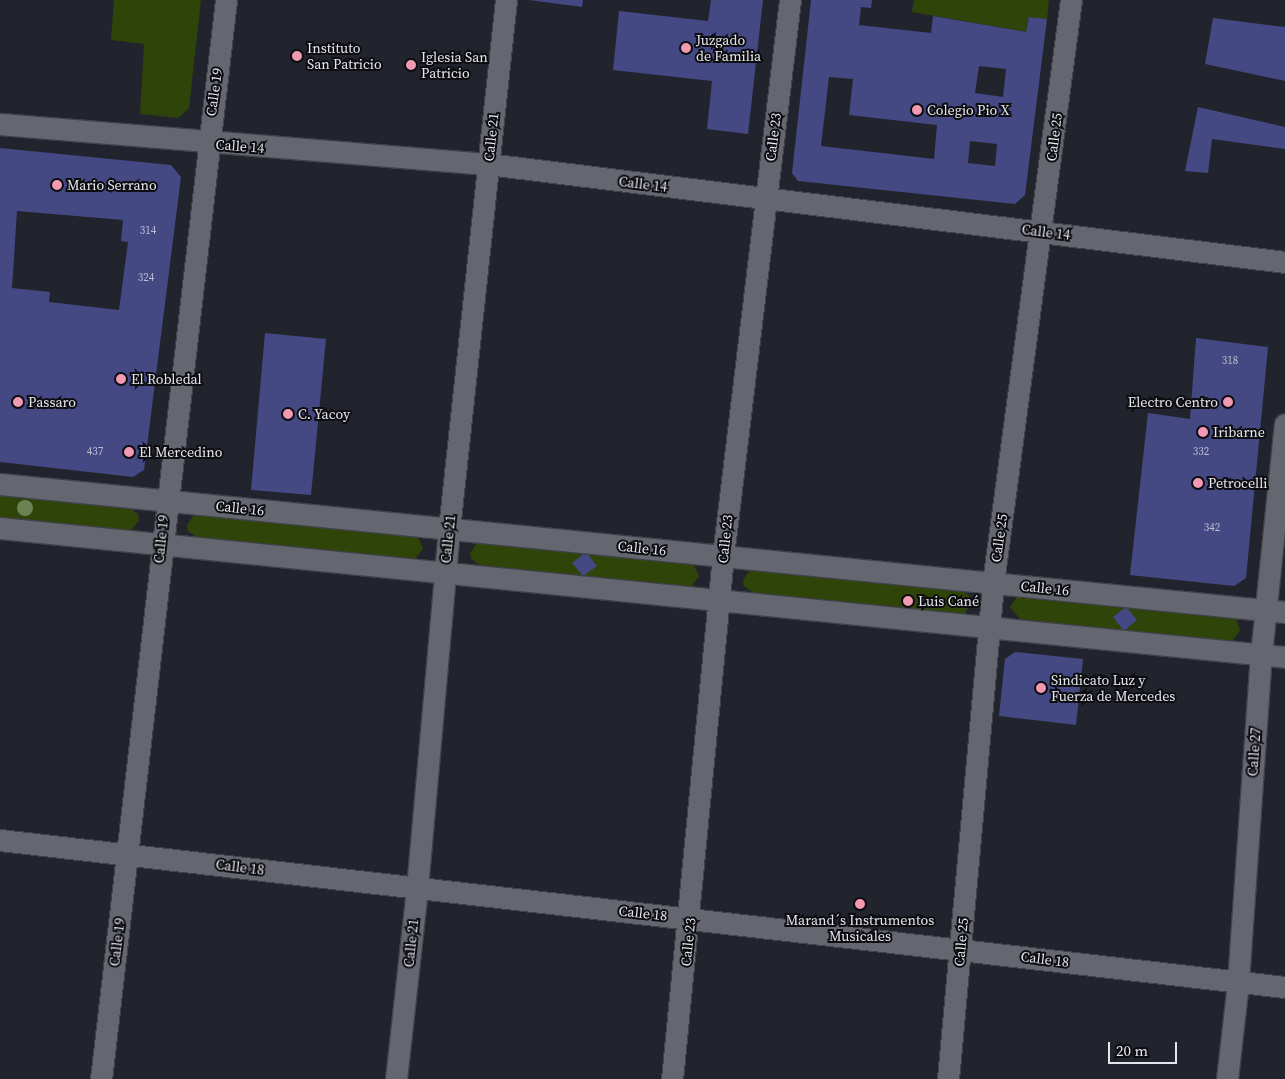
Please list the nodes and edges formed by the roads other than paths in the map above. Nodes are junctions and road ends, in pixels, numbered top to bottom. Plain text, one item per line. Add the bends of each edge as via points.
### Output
1 (226, 0) edge
2 (506, 0) edge
3 (790, 0) edge
4 (1072, 0) edge
5 (0, 124) edge
6 (207, 143) junction
7 (488, 164) junction
8 (766, 199) junction
9 (1042, 231) junction
10 (1285, 262) edge
11 (1285, 424) edge
12 (0, 484) edge
13 (165, 500) junction
14 (0, 528) edge
15 (449, 529) junction
16 (160, 544) junction
17 (723, 556) junction
18 (444, 573) junction
19 (993, 583) junction
20 (719, 600) junction
21 (1275, 611) edge
22 (988, 627) junction
23 (1261, 655) junction
24 (1285, 657) edge
25 (0, 840) edge
26 (128, 854) junction
27 (418, 888) junction
28 (691, 918) junction
29 (961, 949) junction
30 (1238, 982) junction
31 (1285, 987) edge
32 (100, 1079) edge
33 (396, 1079) edge
34 (672, 1079) edge
35 (948, 1079) edge
36 (1227, 1079) edge

1 - 6 street, Calle 19
2 - 7 street, Calle 21
3 - 8 street, Calle 23
4 - 9 street, Calle 25
5 - 6 street, Calle 14
6 - 7 street, Calle 14
6 - 13 street, Calle 19
7 - 8 street, Calle 14
7 - 15 street, Calle 21
8 - 9 street, Calle 14
8 - 17 street, Calle 23
9 - 10 street, Calle 14
9 - 19 street, Calle 25
11 - 21 street, Calle 27
12 - 13 street, Calle 16
13 - 15 street, Calle 16
13 - 16 street, Calle 19
14 - 16 street
15 - 17 street, Calle 16
15 - 18 street, Calle 21
16 - 18 street
16 - 26 street, Calle 19
17 - 19 street, Calle 16
17 - 20 street, Calle 23
18 - 20 street
18 - 27 street, Calle 21
19 - 21 street, Calle 16
19 - 22 street, Calle 25
20 - 22 street
20 - 28 street, Calle 23
21 - 23 street, Calle 27
22 - 23 street
22 - 29 street, Calle 25
23 - 24 street
23 - 30 street, Calle 27
25 - 26 street, Calle 18
26 - 27 street, Calle 18
26 - 32 street, Calle 19
27 - 28 street, Calle 18
27 - 33 street, Calle 21
28 - 29 street, Calle 18
28 - 34 street, Calle 23
29 - 30 street, Calle 18
29 - 35 street, Calle 25
30 - 31 street, Calle 18
30 - 36 street, Calle 27

